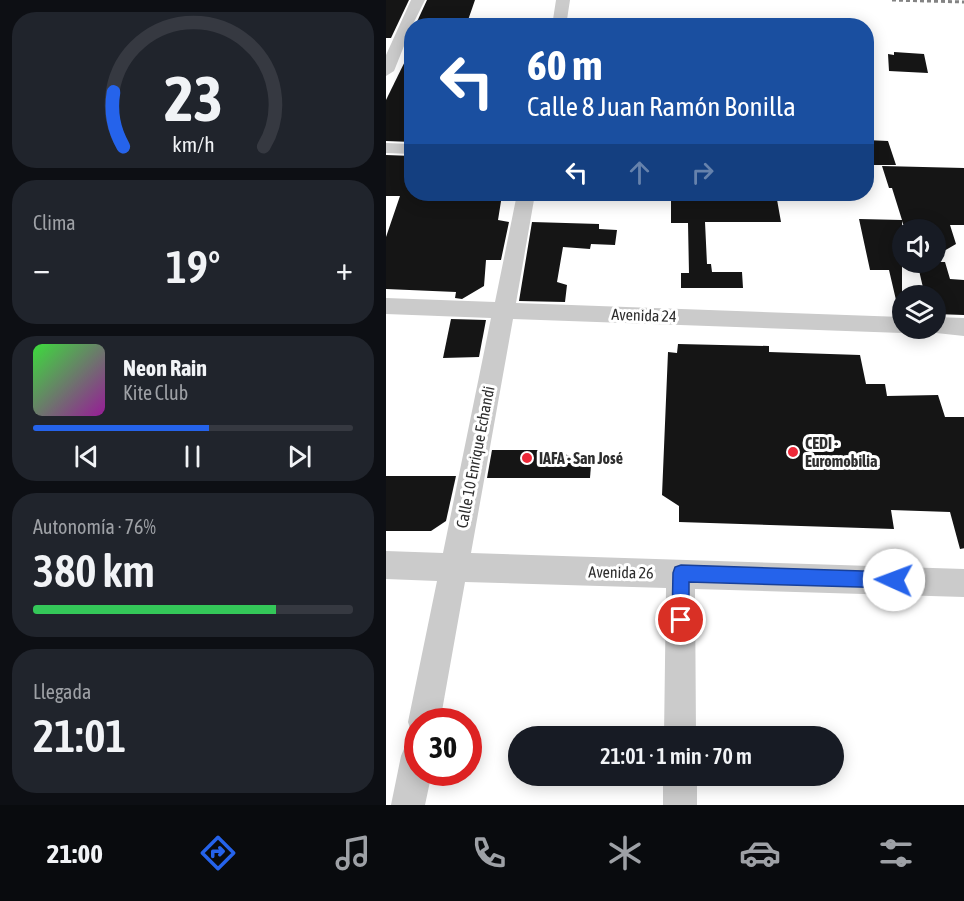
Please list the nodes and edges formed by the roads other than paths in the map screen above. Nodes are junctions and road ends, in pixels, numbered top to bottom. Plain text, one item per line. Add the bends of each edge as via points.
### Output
1 (418, 0) edge
2 (563, 0) edge
3 (410, 18) edge
4 (560, 18) edge
5 (399, 43) edge
6 (386, 71) edge
7 (386, 148) edge
8 (404, 149) edge
9 (525, 201) edge
10 (386, 306) edge
11 (504, 309) junction
12 (892, 325) edge
13 (946, 326) edge
14 (965, 327) edge
15 (386, 565) edge
16 (454, 567) junction
17 (681, 573) junction
18 (965, 583) edge
19 (427, 708) edge
20 (680, 726) edge
21 (412, 786) edge
22 (680, 786) edge
23 (408, 805) edge
24 (680, 805) edge

1 - 3 street
2 - 4 street
5 - 6 street
7 - 8 street
9 - 11 street, Calle 10 Enrique Echandi
10 - 11 street, Avenida 24
11 - 12 street, Avenida 24
11 - 16 street, Calle 10 Enrique Echandi
13 - 14 street
15 - 16 street, Avenida 26
16 - 17 street, Avenida 26
16 - 19 street, Calle 10 Enrique Echandi
17 - 18 street, Avenida 26
17 - 20 street
21 - 23 street
22 - 24 street

